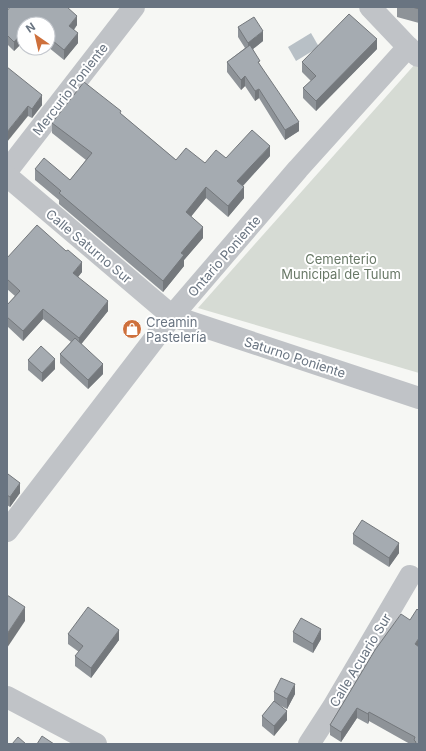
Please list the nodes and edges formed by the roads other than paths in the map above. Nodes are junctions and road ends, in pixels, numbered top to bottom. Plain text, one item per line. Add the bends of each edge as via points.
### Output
1 (134, 7) edge
2 (370, 7) edge
3 (413, 52) edge
4 (7, 170) edge
5 (7, 176) edge
6 (172, 316) junction
7 (419, 398) edge
8 (7, 531) edge
9 (410, 576) dead end
10 (7, 696) edge
11 (96, 744) edge
12 (309, 744) edge

1 - 4 street, Mercurio Poniente
2 - 3 street
3 - 6 street, Ontario Poniente via 293,175
5 - 6 street, Calle Saturno Sur
6 - 7 street, Saturno Poniente
6 - 8 street, Ontario Poniente
9 - 12 street, Calle Acuario Sur
10 - 11 street

